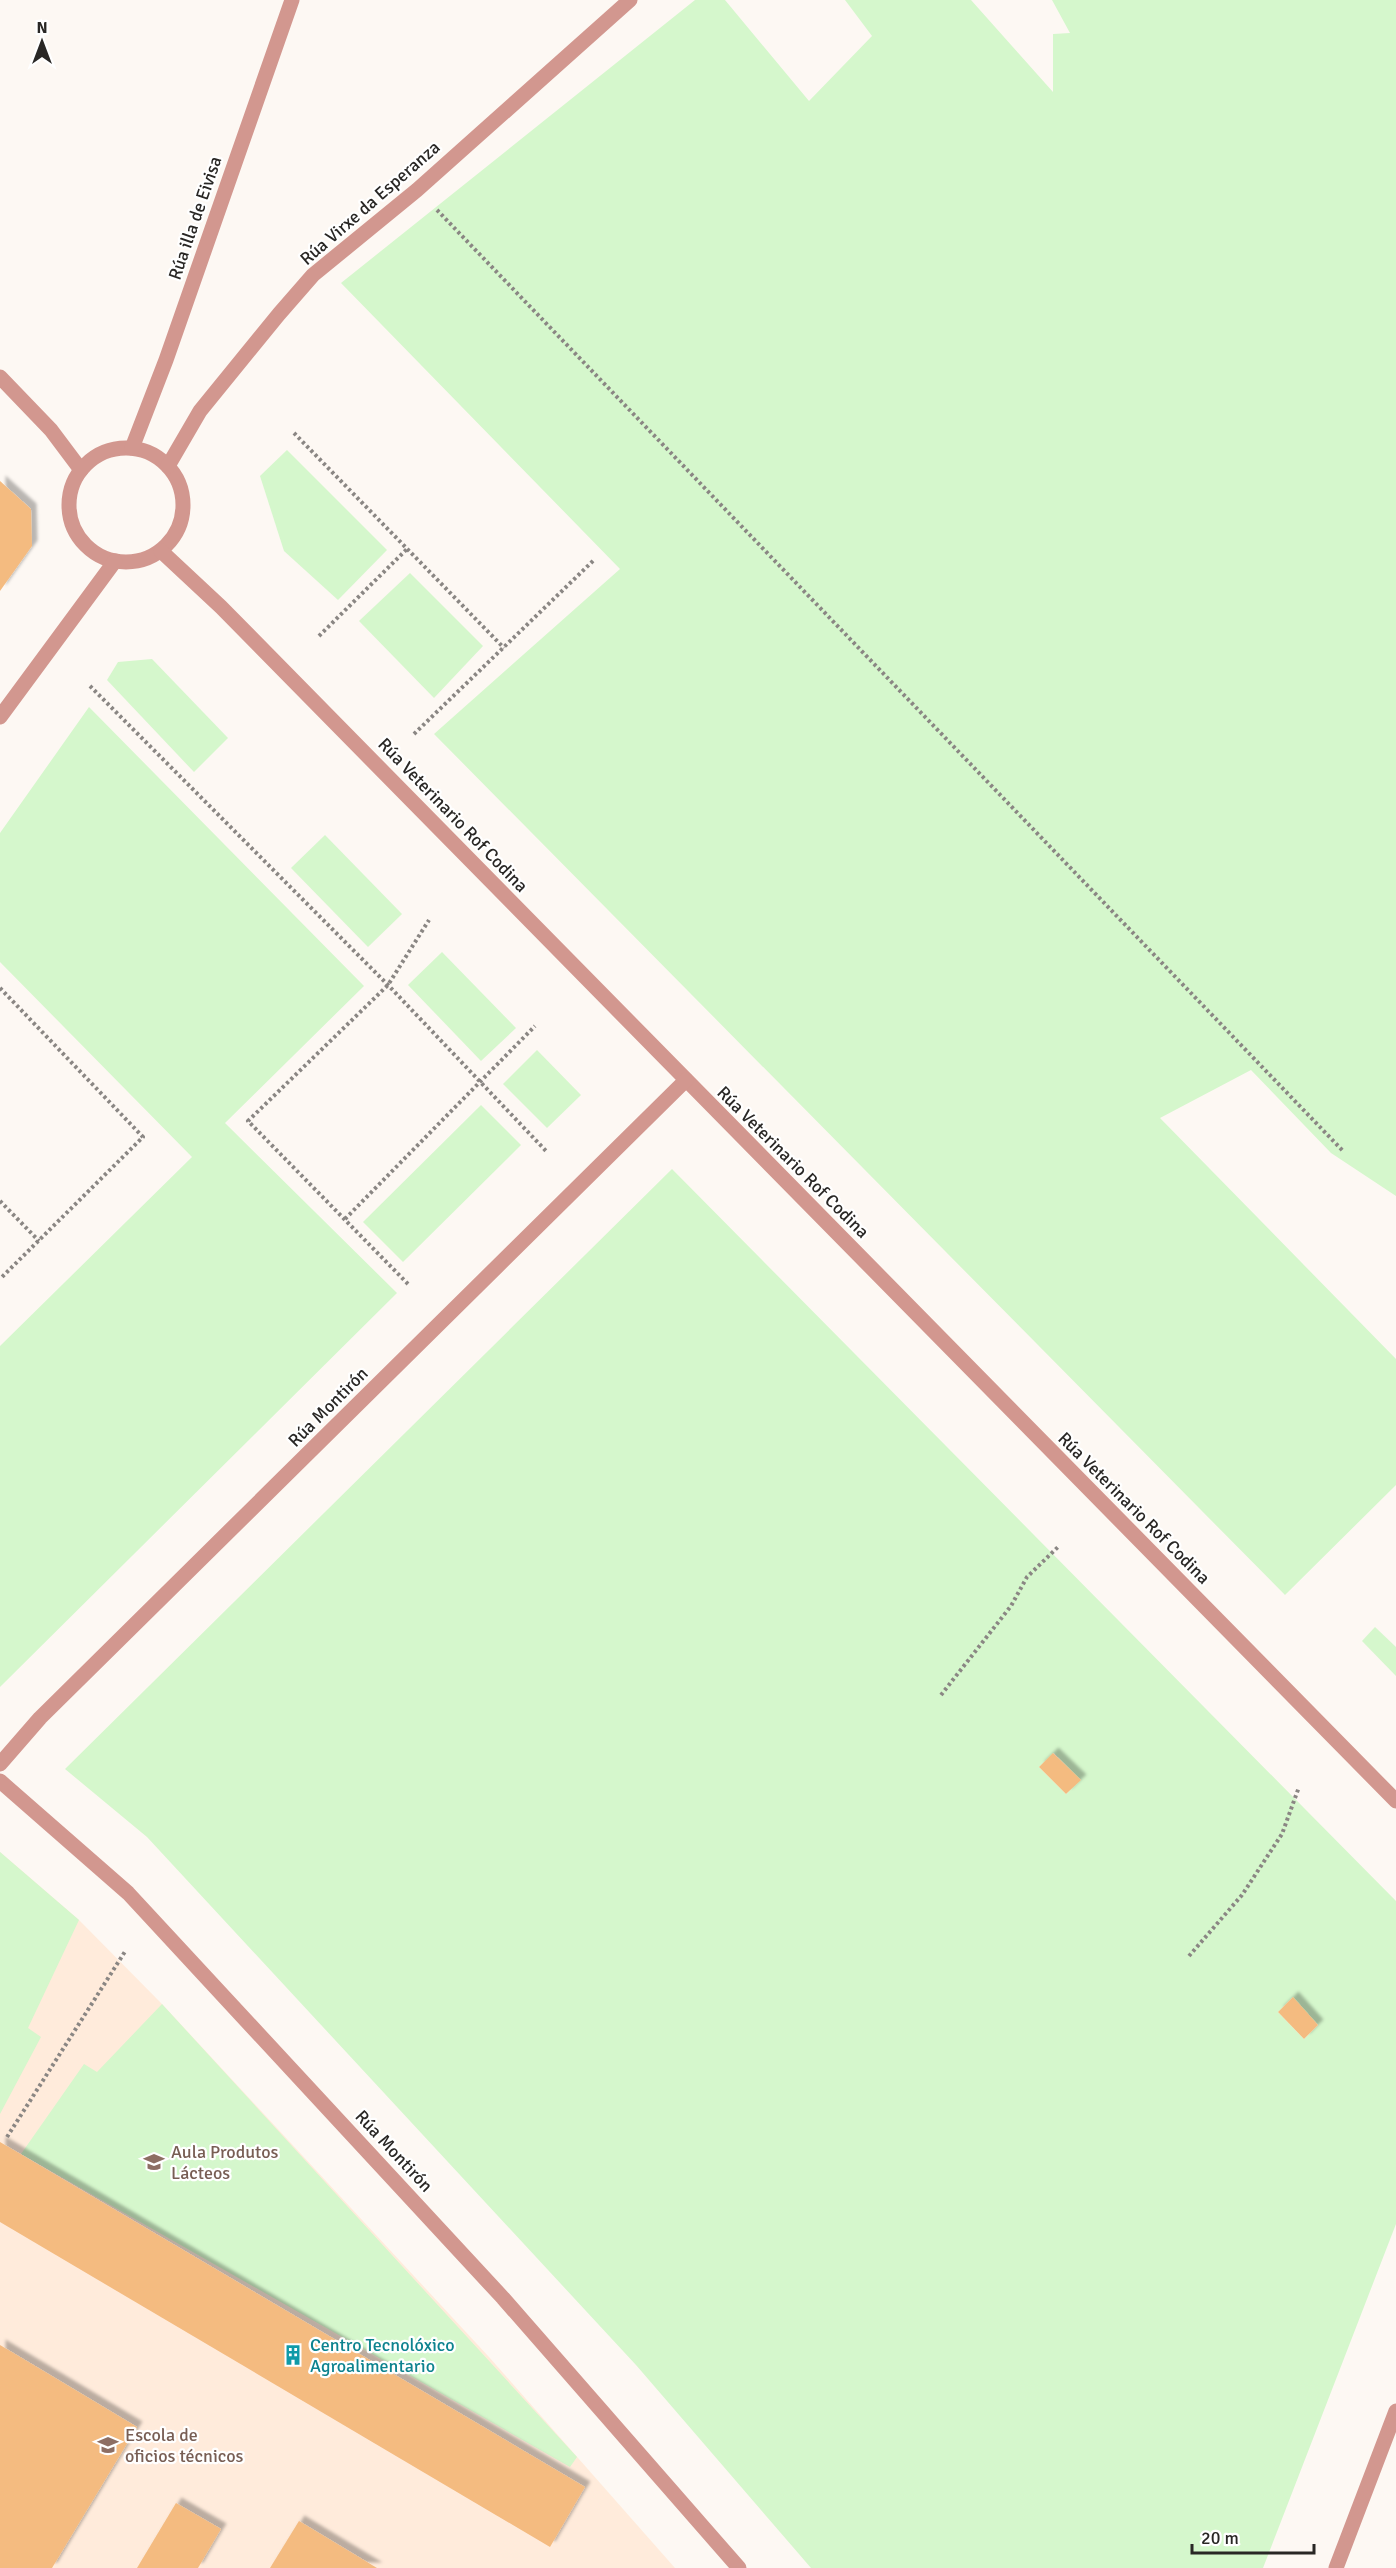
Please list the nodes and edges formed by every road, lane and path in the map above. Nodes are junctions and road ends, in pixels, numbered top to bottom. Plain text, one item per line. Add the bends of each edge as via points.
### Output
1 (292, 0) edge
2 (630, 0) edge
3 (417, 190) junction
4 (0, 377) edge
5 (294, 433) dead end
6 (132, 448) junction
7 (168, 466) junction
8 (81, 470) junction
9 (407, 549) junction
10 (161, 551) junction
11 (595, 560) dead end
12 (115, 561) junction
13 (319, 636) dead end
14 (504, 648) junction
15 (90, 686) dead end
16 (0, 717) edge
17 (414, 734) dead end
18 (429, 920) dead end
19 (388, 985) junction
20 (0, 988) edge
21 (535, 1026) dead end
22 (686, 1080) junction
23 (480, 1082) junction
24 (547, 1152) dead end
25 (1344, 1152) dead end
26 (0, 1201) edge
27 (345, 1219) junction
28 (39, 1241) junction
29 (0, 1279) edge
30 (408, 1284) dead end
31 (1059, 1546) dead end
32 (941, 1695) dead end
33 (0, 1764) edge
34 (0, 1781) edge
35 (1299, 1787) dead end
36 (1396, 1801) edge
37 (126, 1950) dead end
38 (1189, 1956) dead end
39 (7, 2136) dead end
40 (1396, 2411) edge
41 (739, 2568) edge
42 (1336, 2568) edge

1 - 6 street, Rúa illa de Eivisa
2 - 3 street, Rúa Virxe da Esperanza
3 - 7 street, Rúa Virxe da Esperanza via 306,283 200,411
3 - 25 path
4 - 8 street via 51,430
5 - 9 path
6 - 7 street via 145,451
6 - 8 street via 113,449
7 - 10 street via 180,486 184,510 173,539
8 - 12 street via 72,487 72,525 82,542 97,555
9 - 13 path
9 - 14 path
10 - 12 street via 147,559
10 - 22 street, Rúa Veterinario Rof Codina via 221,607
11 - 14 path
12 - 16 street
14 - 17 path
15 - 19 path
18 - 19 path
19 - 23 path
19 - 27 path via 248,1121
20 - 28 path via 143,1137
21 - 23 path
22 - 33 street, Rúa Montirón via 40,1718
22 - 36 street, Rúa Veterinario Rof Codina
23 - 24 path
23 - 27 path
26 - 28 path
27 - 30 path
28 - 29 path
31 - 32 path via 1027,1577 1011,1606
34 - 41 street, Rúa Montirón via 128,1893 503,2298
35 - 38 path via 1282,1833 1242,1895
37 - 39 path
40 - 42 street

